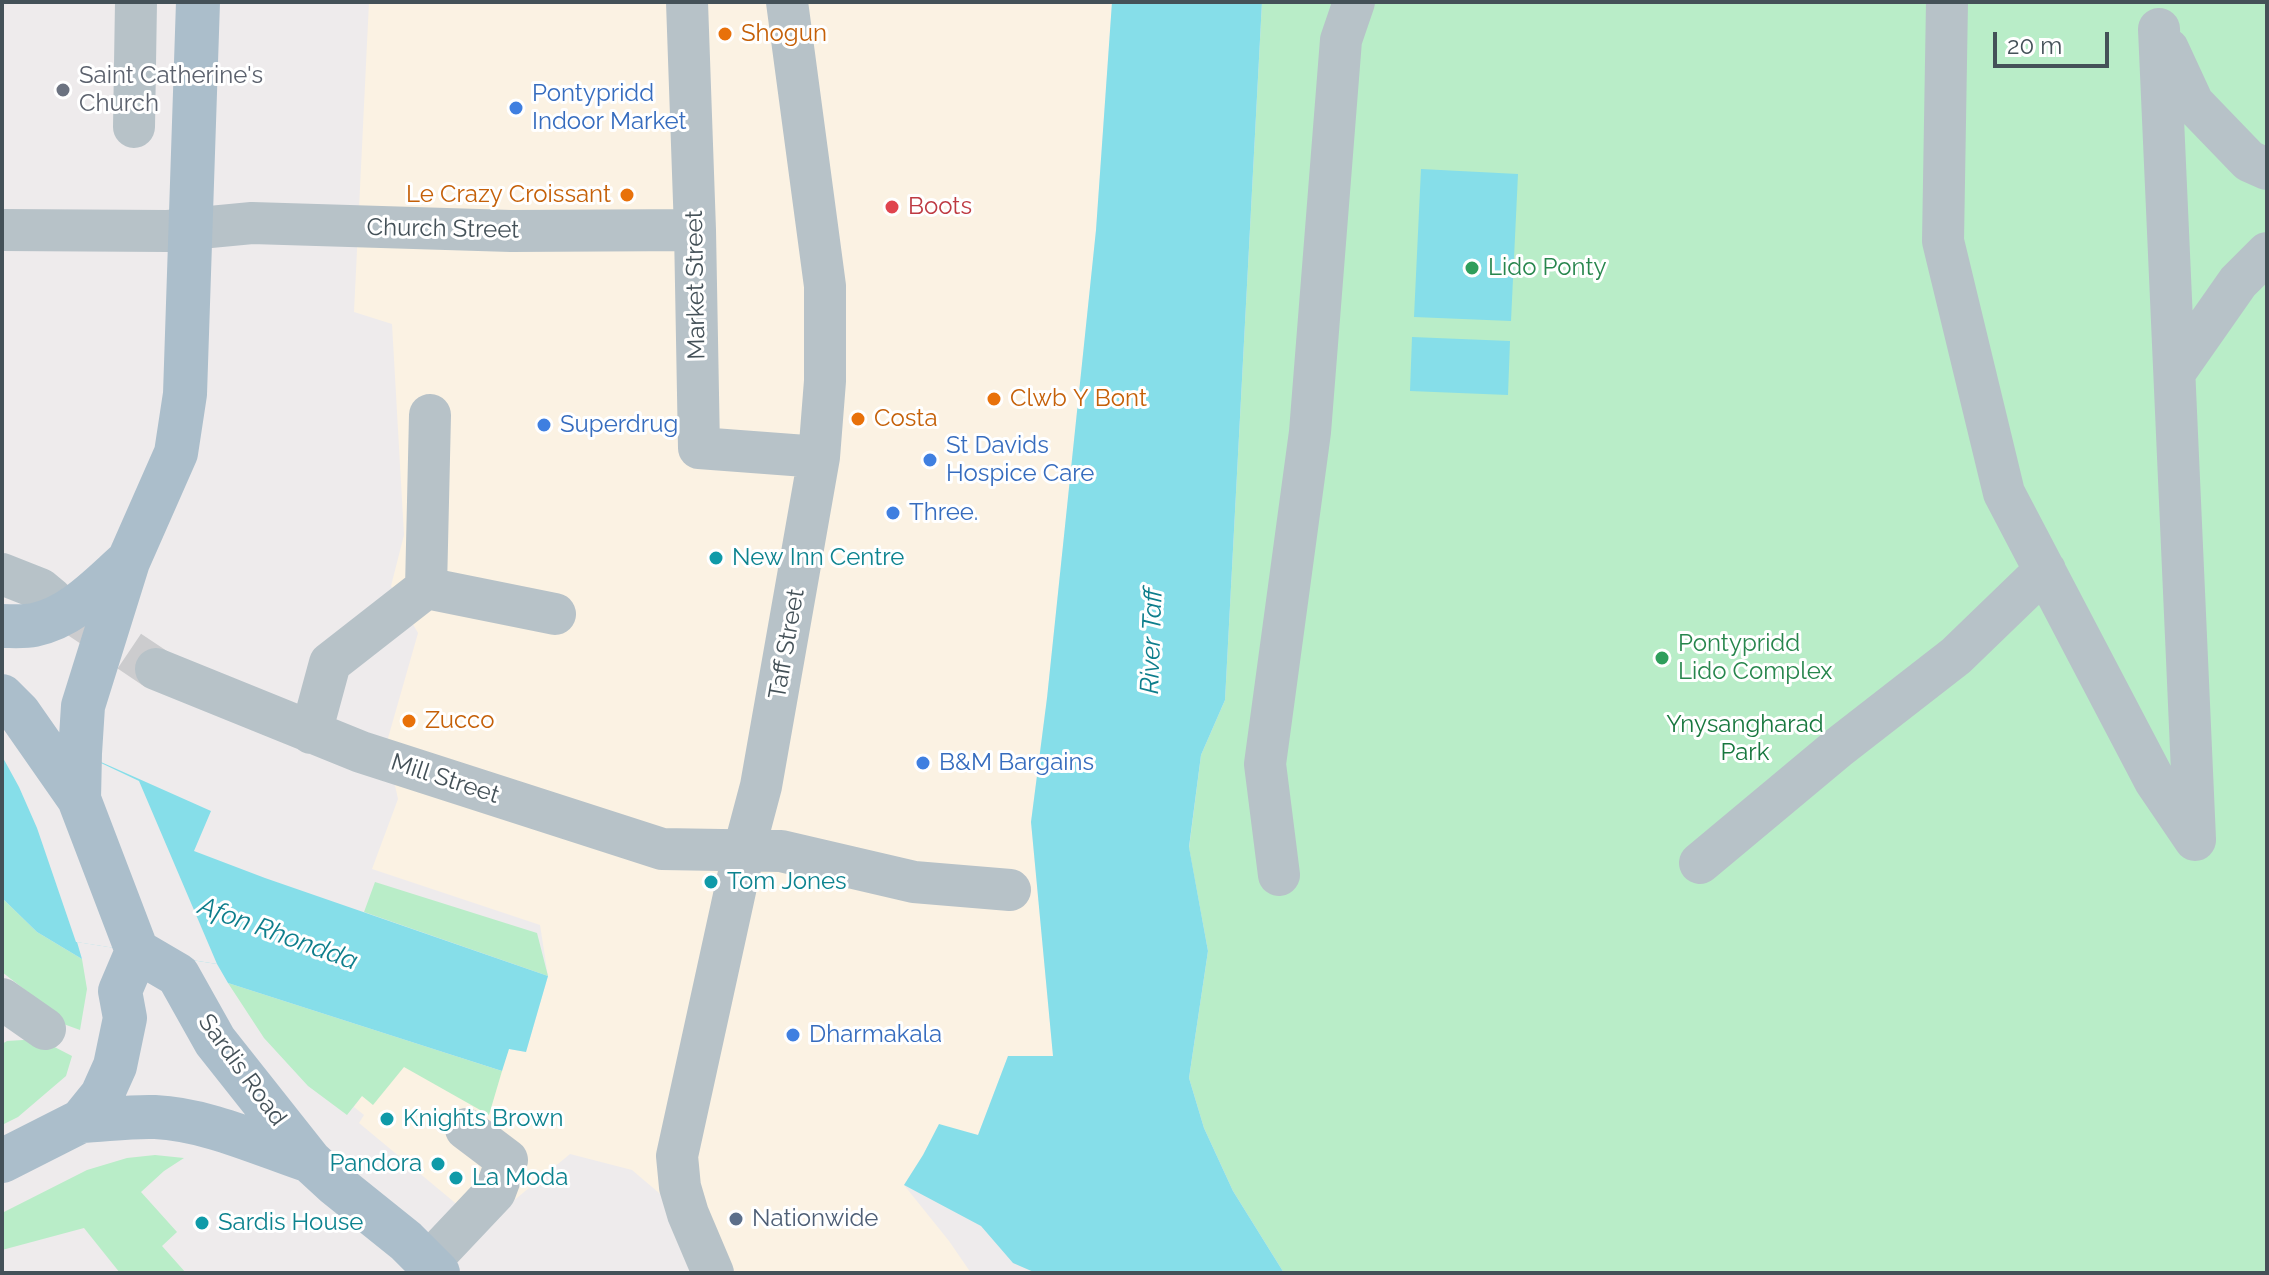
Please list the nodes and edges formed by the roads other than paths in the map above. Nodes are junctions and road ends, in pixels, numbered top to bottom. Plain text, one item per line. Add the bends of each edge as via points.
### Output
1 (136, 2) edge
2 (198, 2) edge
3 (687, 2) edge
4 (787, 2) edge
5 (1354, 2) edge
6 (1947, 2) edge
7 (2156, 16) edge
8 (134, 127) dead end
9 (2267, 169) edge
10 (190, 228) junction
11 (2, 230) edge
12 (695, 230) junction
13 (2267, 253) edge
14 (2175, 372) junction
15 (430, 415) dead end
16 (819, 457) junction
17 (128, 562) junction
18 (2045, 570) junction
19 (2, 574) edge
20 (414, 598) junction
21 (52, 599) tunnel mouth
22 (555, 614) dead end
23 (2, 626) edge
24 (156, 669) tunnel mouth
25 (2, 696) edge
26 (311, 733) junction
27 (79, 799) junction
28 (744, 850) junction
29 (1700, 863) dead end
30 (1279, 875) dead end
31 (1010, 890) dead end
32 (137, 951) junction
33 (4, 1005) edge
34 (45, 1029) dead end
35 (81, 1121) junction
36 (466, 1129) dead end
37 (2, 1161) edge
38 (310, 1161) junction
39 (433, 1268) edge
40 (713, 1273) edge

1 - 8 street
2 - 10 main road
3 - 12 street, Market Street
4 - 16 street, Taff Street via 825,286
5 - 30 street via 1341,40 1310,432 1265,764
6 - 18 street via 1943,241 2004,493
7 - 9 street via 2193,103 2249,161
7 - 14 street
10 - 11 street, Church Street
10 - 12 street, Church Street via 252,223
10 - 17 main road via 185,394 176,453
12 - 16 street, Market Street via 699,448
13 - 14 street via 2238,282
14 - 18 street via 2195,840 2155,781
15 - 20 street
16 - 28 street, Taff Street via 761,786
17 - 23 main road via 56,618
17 - 27 main road via 83,706
18 - 29 street via 1956,656
19 - 21 street
20 - 22 street
20 - 26 street via 330,663
24 - 26 street, Mill Street
25 - 27 main road
26 - 28 street, Mill Street via 662,849
27 - 32 main road
28 - 31 street, Mill Street via 781,851 914,882
28 - 40 street, Taff Street via 677,1156 688,1214
32 - 35 main road via 120,991 125,1018 115,1066 102,1095
32 - 38 main road, Sardis Road via 178,975 215,1041
33 - 34 street
35 - 37 main road
35 - 38 main road, Sardis Road via 184,1121
36 - 39 street via 507,1160 495,1192
38 - 39 main road, Sardis Road

